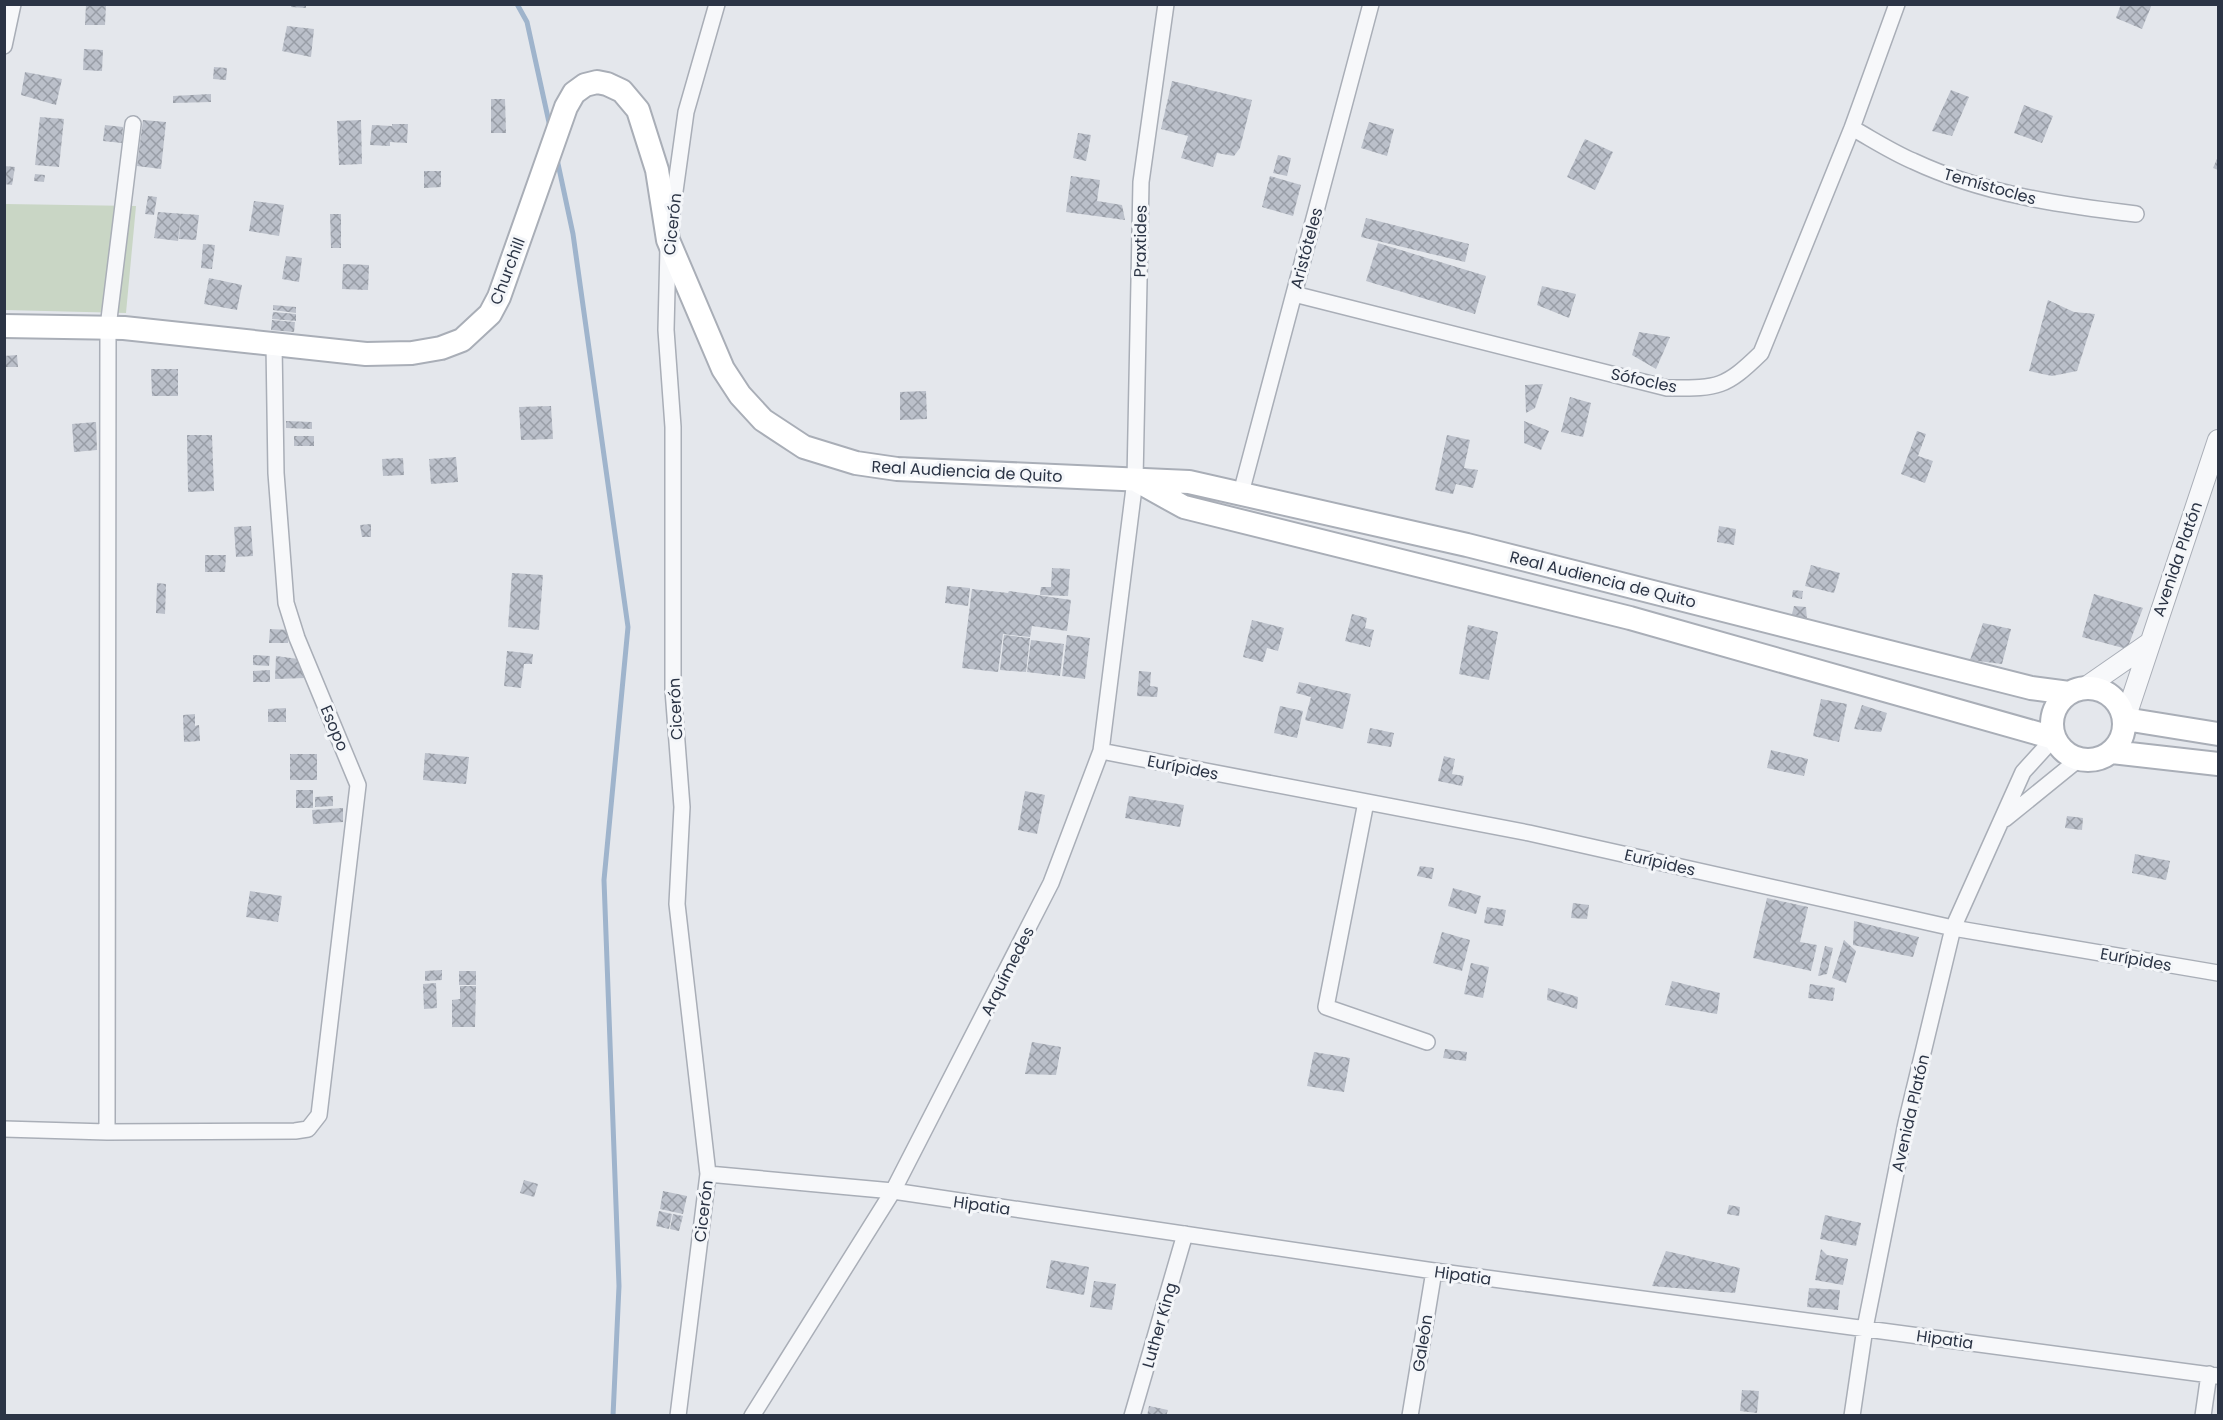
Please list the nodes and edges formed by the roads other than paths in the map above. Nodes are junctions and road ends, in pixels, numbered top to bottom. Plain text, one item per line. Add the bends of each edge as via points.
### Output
1 (13, 4) edge
2 (717, 4) edge
3 (1166, 4) edge
4 (1371, 4) edge
5 (1897, 4) edge
6 (4, 46) edge
7 (133, 124) dead end
8 (1852, 128) junction
9 (2136, 214) dead end
10 (668, 240) junction
11 (1294, 294) junction
12 (4, 326) edge
13 (108, 327) junction
14 (274, 344) junction
15 (2218, 440) edge
16 (1135, 480) junction
17 (1241, 493) junction
18 (2148, 644) junction
19 (2077, 690) junction
20 (2125, 719) junction
21 (2218, 734) edge
22 (2054, 738) junction
23 (1101, 751) junction
24 (2112, 752) junction
25 (2079, 759) junction
26 (2218, 764) edge
27 (1366, 802) junction
28 (2003, 821) junction
29 (1953, 928) junction
30 (2218, 973) edge
31 (1427, 1042) dead end
32 (4, 1129) edge
33 (107, 1132) junction
34 (708, 1174) junction
35 (893, 1191) junction
36 (1185, 1234) junction
37 (1434, 1271) junction
38 (1865, 1328) junction
39 (2214, 1375) edge
40 (678, 1416) edge
41 (752, 1416) edge
42 (1132, 1416) edge
43 (1410, 1416) edge
44 (1852, 1416) edge
45 (2203, 1416) edge

1 - 6 street
2 - 10 street, Cicerón via 686,112
3 - 16 street, Praxtides via 1141,182
4 - 11 street, Aristóteles
5 - 8 street, Sófocles
7 - 13 street
8 - 9 street, Temístocles via 1914,162 1986,188 2060,205
8 - 11 street, Sófocles via 1761,353 1734,379 1708,388 1667,388
10 - 14 main road, Churchill via 657,170 638,110 622,91 607,84 585,86 574,93 558,125 499,297 477,327 441,348 412,353 366,354
10 - 16 main road, Real Audiencia de Quito via 723,369 763,420 804,447 856,463 897,469
10 - 34 street, Cicerón via 673,690 682,807 677,903
11 - 17 street, Aristóteles
12 - 13 main road, Churchill
13 - 14 main road, Churchill
13 - 33 street
14 - 33 street, Esopo via 276,473 286,603 358,785 319,1115 308,1129 295,1131
15 - 18 street, Avenida Platón
16 - 17 main road, Real Audiencia de Quito via 1189,482
16 - 22 main road, Real Audiencia de Quito via 1184,507 1630,618
16 - 23 street, Arquímedes
17 - 19 main road, Real Audiencia de Quito via 1467,544 2031,688
18 - 19 street
18 - 20 street, Avenida Platón
19 - 20 main road via 2104,690 2118,702
19 - 22 main road via 2057,705
20 - 21 main road
20 - 24 main road via 2120,742
22 - 25 main road via 2064,752
22 - 28 street, Avenida Platón via 2023,772
23 - 27 street, Eurípides
23 - 35 street, Arquímedes via 1052,883
24 - 25 main road via 2101,759
24 - 26 main road
25 - 28 street, Avenida Platón
27 - 29 street, Eurípides via 1529,833
27 - 31 street via 1326,1007
28 - 29 street, Avenida Platón
29 - 30 street, Eurípides
29 - 38 street, Avenida Platón via 1906,1123
32 - 33 street
34 - 35 street, Hipatia
34 - 40 street, Cicerón
35 - 36 street, Hipatia
35 - 41 street, Arquímedes
36 - 37 street, Hipatia
36 - 42 street, Luther King
37 - 38 street, Hipatia
37 - 43 street, Galeón
38 - 39 street, Hipatia
38 - 44 street, Avenida Platón
39 - 45 street

